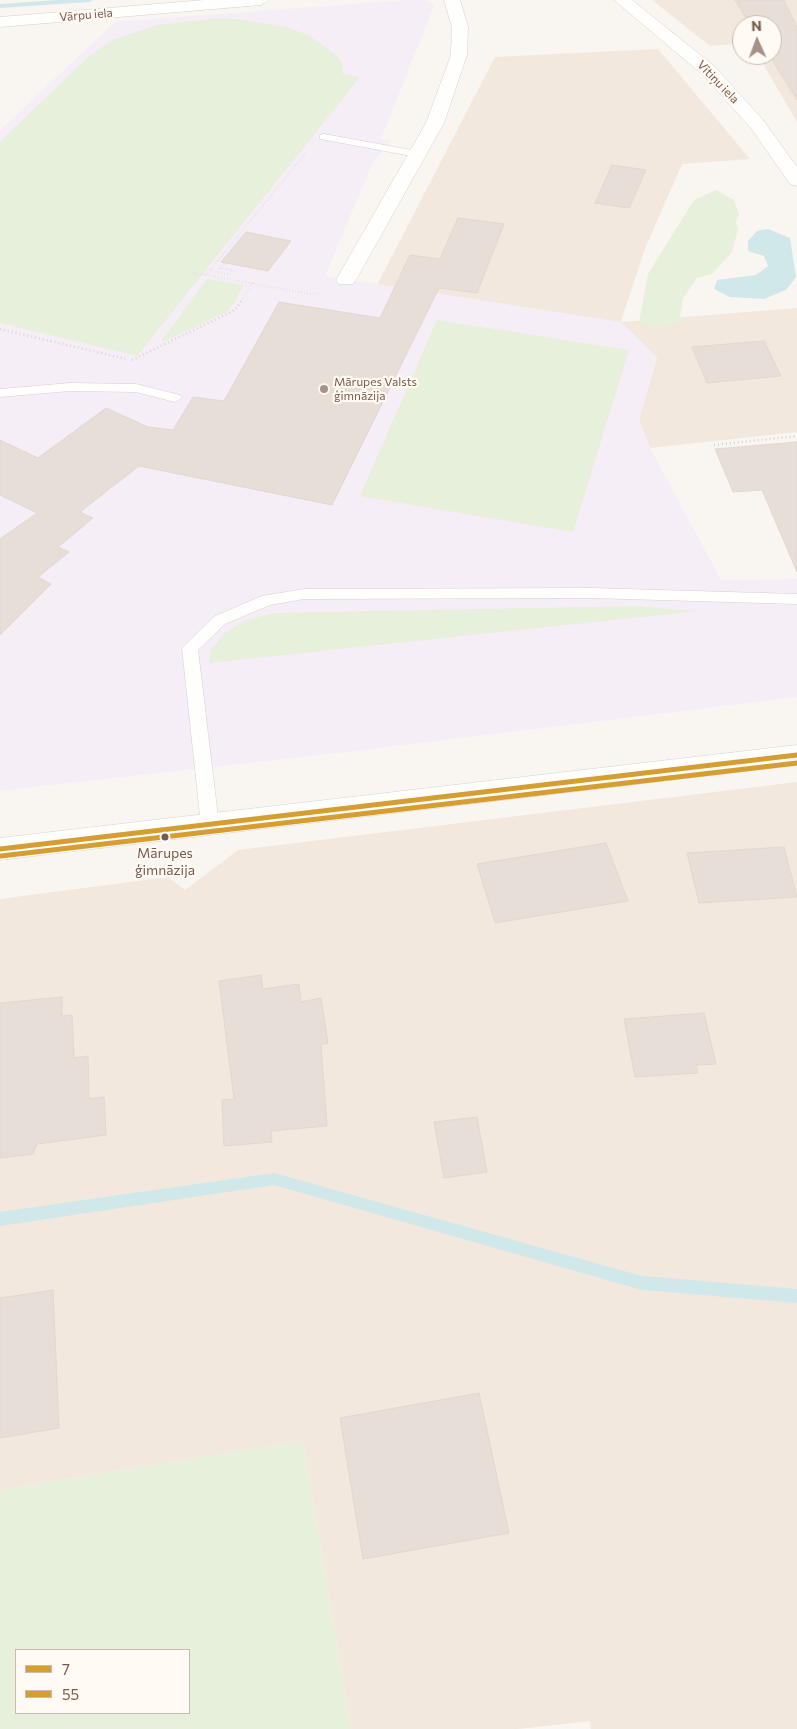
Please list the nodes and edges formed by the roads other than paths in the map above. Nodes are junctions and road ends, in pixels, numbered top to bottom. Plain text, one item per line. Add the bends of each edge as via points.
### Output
1 (261, 0) edge
2 (452, 0) edge
3 (622, 0) edge
4 (0, 22) edge
5 (324, 137) dead end
6 (417, 154) junction
7 (797, 180) edge
8 (346, 280) road end
9 (0, 394) edge
10 (175, 398) dead end
11 (797, 599) edge
12 (797, 755) edge
13 (210, 824) junction
14 (0, 849) edge

1 - 4 street, Vārpu iela
2 - 6 street via 460,26 459,55 435,122
3 - 7 street, Vītiņu iela via 708,70 757,124
5 - 6 lane
6 - 8 street
9 - 10 lane via 70,387 136,388
11 - 13 lane via 532,593 304,594 267,600 220,620 190,648
12 - 13 street
13 - 14 street

